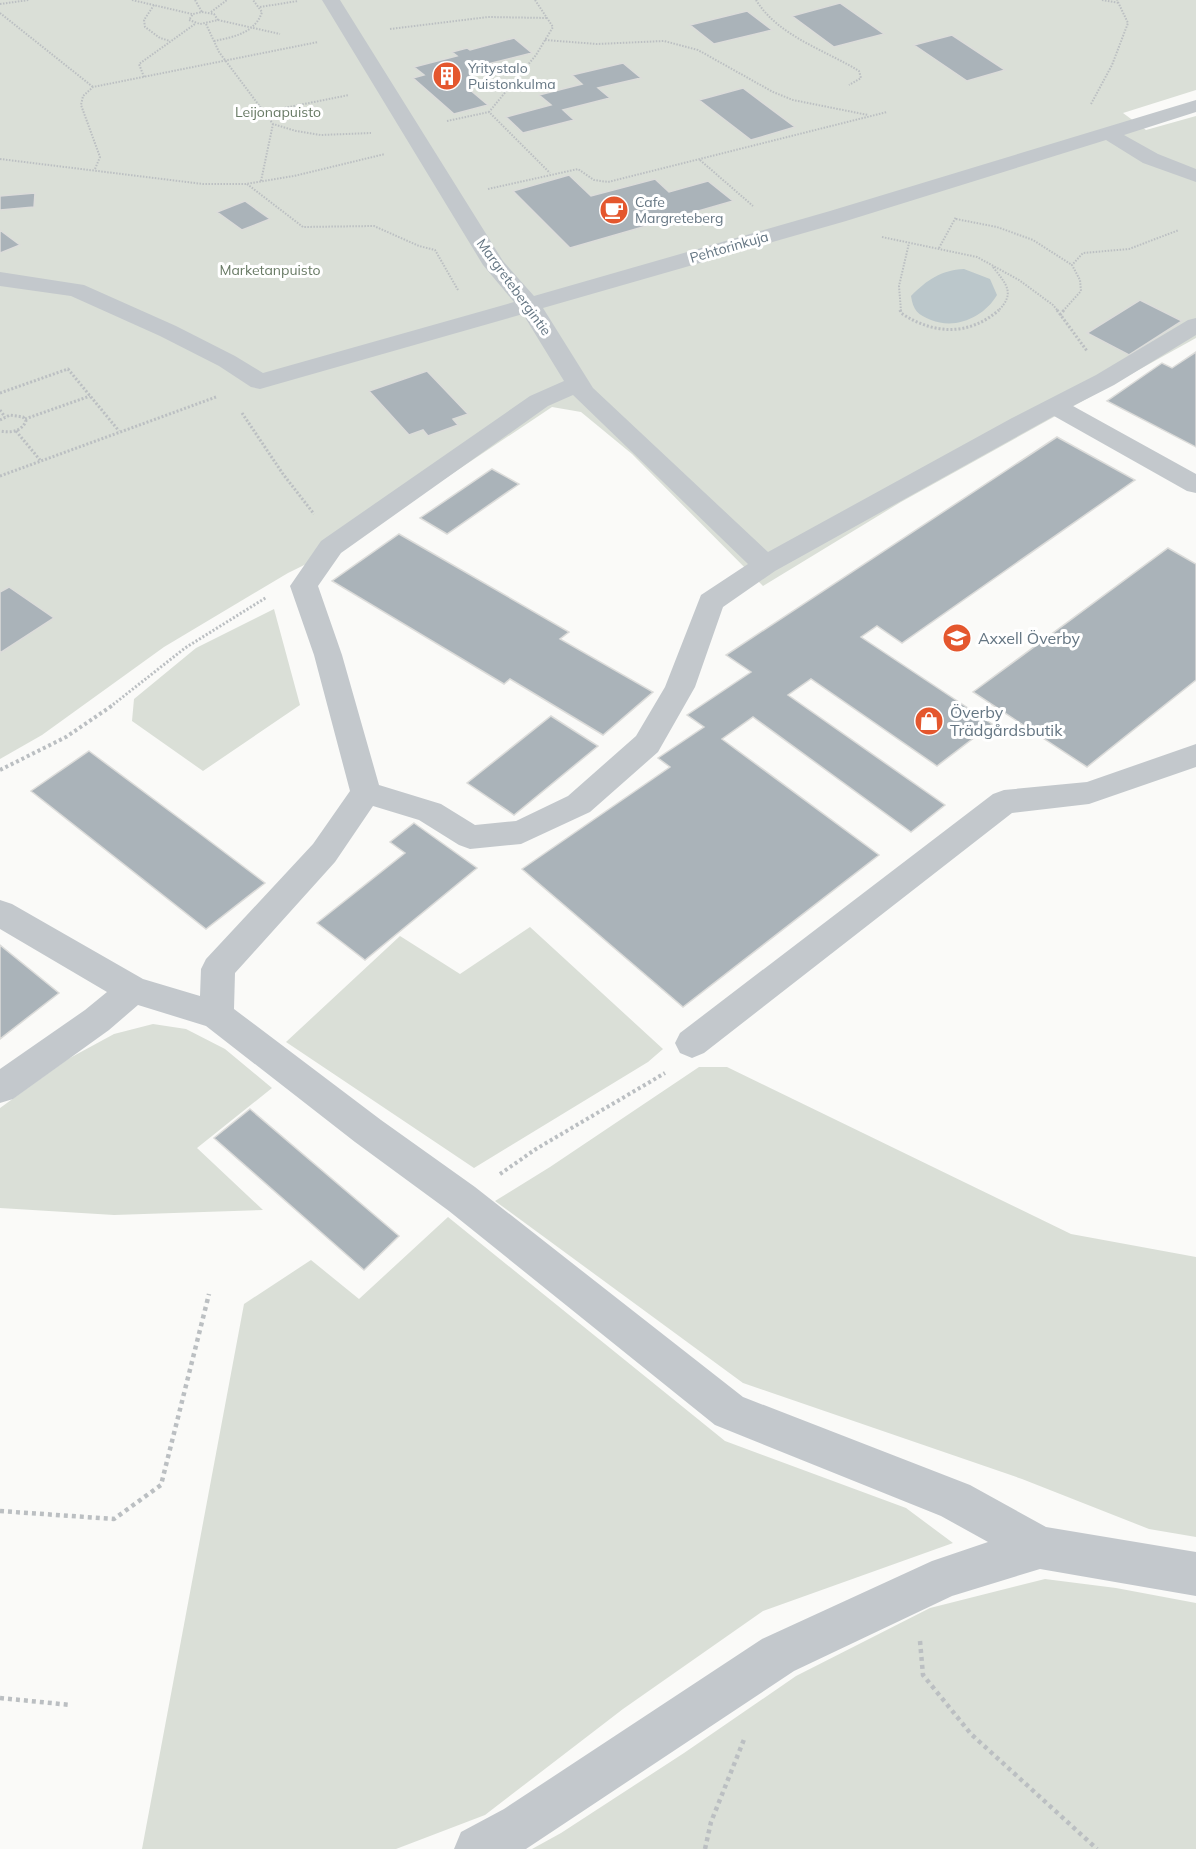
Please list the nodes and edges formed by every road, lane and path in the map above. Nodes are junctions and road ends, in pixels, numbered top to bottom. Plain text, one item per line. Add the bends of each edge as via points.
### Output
1 (29, 0) edge
2 (132, 0) edge
3 (195, 0) edge
4 (227, 0) edge
5 (253, 0) edge
6 (306, 0) edge
7 (332, 0) edge
8 (536, 0) edge
9 (756, 0) edge
10 (1102, 0) edge
11 (1119, 2) edge
12 (0, 4) edge
13 (154, 5) junction
14 (260, 7) junction
15 (202, 12) junction
16 (210, 13) junction
17 (0, 14) edge
18 (193, 14) junction
19 (548, 18) junction
20 (218, 20) junction
21 (195, 24) junction
22 (206, 24) junction
23 (252, 28) junction
24 (280, 34) dead end
25 (353, 35) junction
26 (546, 40) junction
27 (170, 41) junction
28 (214, 41) junction
29 (228, 60) junction
30 (144, 77) junction
31 (849, 85) dead end
32 (93, 87) junction
33 (385, 88) junction
34 (1196, 106) edge
35 (264, 112) junction
36 (489, 112) junction
37 (886, 112) dead end
38 (871, 115) junction
39 (273, 124) junction
40 (1110, 134) junction
41 (416, 138) junction
42 (0, 159) edge
43 (699, 159) junction
44 (95, 169) junction
45 (551, 174) junction
46 (1196, 176) edge
47 (261, 181) junction
48 (246, 184) junction
49 (452, 197) junction
50 (838, 216) junction
51 (956, 219) dead end
52 (1179, 230) dead end
53 (783, 232) junction
54 (909, 243) junction
55 (992, 265) junction
56 (1072, 265) junction
57 (0, 279) edge
58 (529, 304) junction
59 (1060, 315) junction
60 (481, 319) junction
61 (1196, 325) edge
62 (1105, 380) junction
63 (260, 382) junction
64 (578, 384) junction
65 (230, 392) junction
66 (0, 393) edge
67 (90, 396) junction
68 (1054, 406) junction
69 (0, 410) edge
70 (5, 417) junction
71 (25, 419) junction
72 (0, 420) edge
73 (0, 431) edge
74 (16, 431) junction
75 (119, 432) junction
76 (40, 460) junction
77 (0, 476) edge
78 (1196, 485) edge
79 (337, 543) junction
80 (765, 565) junction
81 (270, 595) dead end
82 (1196, 755) edge
83 (0, 770) edge
84 (366, 792) junction
85 (0, 913) edge
86 (133, 990) junction
87 (217, 1015) junction
88 (692, 1043) joint
89 (0, 1088) edge
90 (462, 1199) junction
91 (209, 1294) dead end
92 (0, 1511) edge
93 (1040, 1548) junction
94 (1196, 1574) edge
95 (915, 1591) junction
96 (0, 1698) edge
97 (70, 1705) dead end
98 (747, 1733) dead end
99 (478, 1849) edge
100 (705, 1849) edge
101 (1098, 1849) edge

1 - 12 path
2 - 13 path
3 - 15 path
4 - 16 path
5 - 14 path
6 - 14 path
7 - 25 street, Margretebergintie
8 - 19 path
9 - 31 path via 766,15 784,28 859,71 861,78
10 - 11 path
11 - 40 path via 1128,23 1112,65 1089,107 1092,120
13 - 18 path
13 - 27 path via 144,20 145,27
14 - 23 path via 262,16
15 - 16 path
15 - 18 path
16 - 20 path
17 - 32 path
18 - 21 path via 189,20
19 - 25 path via 477,17
19 - 26 path via 554,27
20 - 22 path
20 - 23 path
21 - 22 path
21 - 27 path
22 - 28 path
23 - 24 path
23 - 28 path
25 - 29 path
25 - 33 street, Margretebergintie
26 - 36 path
26 - 38 path via 608,45 664,41 698,50 793,100
27 - 30 path via 139,64
28 - 29 path
29 - 30 path
29 - 35 path
30 - 32 path
32 - 44 path via 83,96 81,105 100,157
33 - 35 path
33 - 41 street, Margretebergintie
34 - 40 street, Pehtorinkuja
35 - 39 path
36 - 41 path
36 - 45 path
37 - 38 path
38 - 43 path
39 - 41 path via 286,130 333,136
39 - 47 path
40 - 46 street via 1134,151
40 - 50 street, Pehtorinkuja
41 - 47 path
41 - 49 street, Margretebergintie
42 - 44 path
43 - 45 path via 608,182 594,180 578,169
43 - 53 path
44 - 48 path via 203,184
45 - 49 path
47 - 48 path
48 - 60 path via 303,227 374,226 435,250
49 - 58 street, Margretebergintie via 494,265
50 - 53 street, Pehtorinkuja
50 - 54 path via 886,239
51 - 56 path via 997,227 1033,240
52 - 56 path via 1129,249 1083,253
53 - 58 street, Pehtorinkuja
54 - 55 path via 977,257
54 - 55 path via 897,286 898,304 901,313 925,326 956,331 971,327 1003,308 1008,291
55 - 59 path via 1053,305
56 - 59 path via 1081,291
57 - 63 street via 76,290 168,331
58 - 60 street, Pehtorinkuja
58 - 64 street, Margretebergintie
59 - 62 path
60 - 63 street, Pehtorinkuja
61 - 62 street
62 - 68 street
63 - 65 path
64 - 79 street via 539,401
64 - 80 street, Margretebergintie
65 - 75 path
65 - 79 path via 283,474
66 - 67 path via 68,369
67 - 71 path
67 - 75 path
68 - 78 street
68 - 80 street
69 - 70 path
70 - 71 path
70 - 72 path
71 - 74 path via 26,424
73 - 74 path
74 - 76 path
75 - 76 path
76 - 77 path
79 - 84 street via 304,586
80 - 84 street via 711,602 680,687 647,744 579,804 521,832 470,837 430,812
81 - 83 path via 185,648 132,692 66,737
82 - 88 street via 1089,793 1004,802
84 - 87 street via 324,854 218,969
85 - 86 street
86 - 87 street
86 - 89 street
87 - 90 street
88 - 90 path via 680,1064 536,1149
90 - 93 street via 729,1411 955,1500
91 - 92 path via 161,1485 114,1519
93 - 94 street
93 - 95 street via 946,1576
95 - 99 street via 778,1655 521,1826
95 - 101 path via 923,1675 971,1734
96 - 97 path
98 - 100 path via 711,1822

